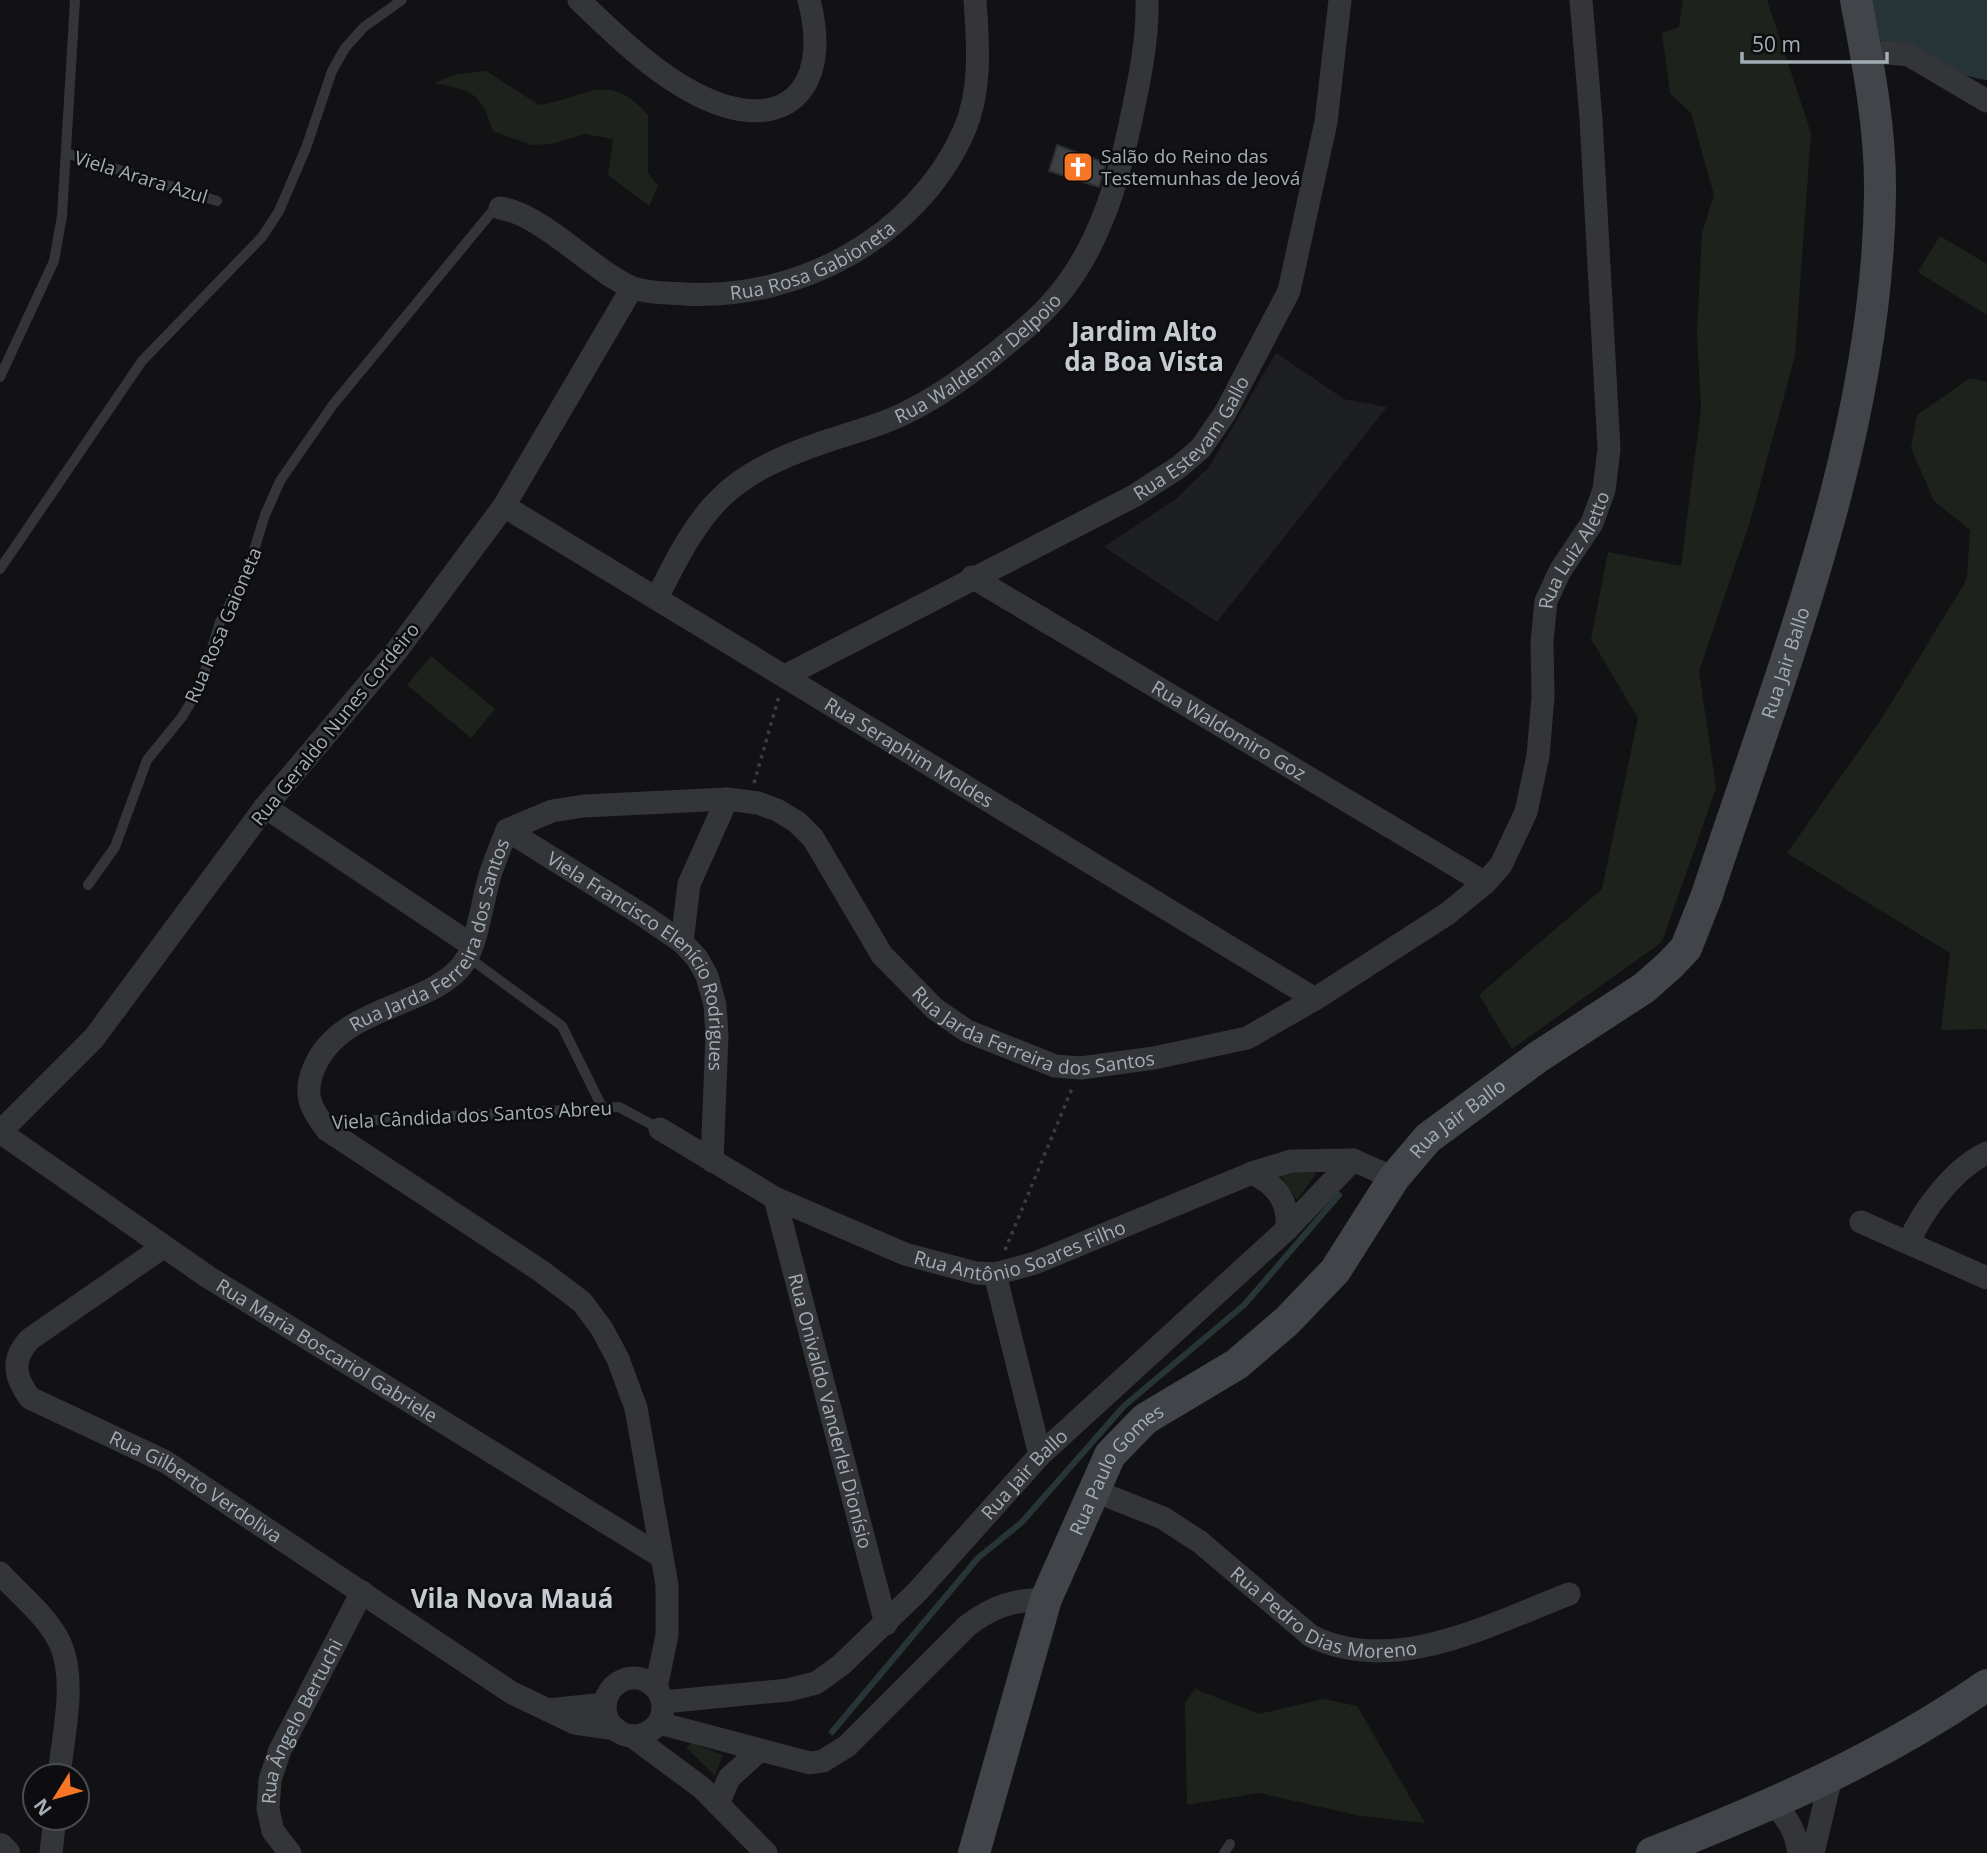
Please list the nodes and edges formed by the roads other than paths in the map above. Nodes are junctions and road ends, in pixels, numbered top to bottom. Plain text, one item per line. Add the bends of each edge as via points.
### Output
1 (75, 0) edge
2 (402, 0) edge
3 (579, 0) edge
4 (809, 0) edge
5 (975, 0) edge
6 (1147, 0) edge
7 (1340, 0) edge
8 (1581, 0) edge
9 (1856, 0) edge
10 (1865, 51) junction
11 (1987, 102) edge
12 (66, 153) junction
13 (217, 201) dead end
14 (500, 208) joint
15 (632, 288) junction
16 (0, 377) edge
17 (504, 506) junction
18 (0, 569) edge
19 (972, 577) junction
20 (657, 598) junction
21 (785, 676) junction
22 (738, 800) junction
23 (265, 807) junction
24 (507, 830) junction
25 (1485, 883) junction
26 (88, 885) dead end
27 (682, 942) junction
28 (469, 950) junction
29 (1315, 999) junction
30 (602, 1107) junction
31 (322, 1123) junction
32 (660, 1129) joint
33 (0, 1132) edge
34 (1987, 1153) edge
35 (1353, 1160) junction
36 (712, 1161) junction
37 (1252, 1173) junction
38 (1394, 1178) junction
39 (775, 1198) junction
40 (1861, 1222) dead end
41 (1287, 1229) junction
42 (1909, 1242) junction
43 (163, 1247) junction
44 (995, 1274) junction
45 (1987, 1278) edge
46 (1040, 1455) junction
47 (1095, 1491) junction
48 (662, 1557) junction
49 (0, 1573) edge
50 (362, 1592) junction
51 (1570, 1594) dead end
52 (1046, 1599) junction
53 (886, 1624) junction
54 (667, 1635) junction
55 (634, 1678) junction
56 (1987, 1685) edge
57 (605, 1704) junction
58 (548, 1710) junction
59 (658, 1710) junction
60 (624, 1733) junction
61 (759, 1751) junction
62 (60, 1762) edge
63 (1831, 1777) junction
64 (710, 1796) junction
65 (1774, 1805) junction
66 (53, 1832) edge
67 (0, 1847) edge
68 (6, 1853) edge
69 (51, 1853) edge
70 (290, 1853) edge
71 (766, 1853) edge
72 (974, 1853) edge
73 (1652, 1853) edge
74 (1799, 1853) edge
75 (1813, 1853) edge

1 - 12 lane
2 - 18 lane via 364,27 345,48 332,71 295,173 262,237 142,361
3 - 4 street via 646,60 694,94 727,107 750,109 772,109 787,103 800,94 812,75 815,48
5 - 15 street, Rua Rosa Gabioneta via 975,95 965,129 948,162 914,206 872,242 822,269 736,294
6 - 20 street, Rua Waldemar Delpoio via 1138,88 1112,192 1075,272 1056,299 1026,329 943,393 910,411 786,455 748,474 699,521
7 - 19 street, Rua Estevam Gallo via 1326,122 1289,291 1225,413 1201,448 1179,467 1134,496
8 - 25 street, Rua Luiz Aletto via 1609,449 1604,490 1592,523 1546,601 1538,756 1526,812 1501,865
9 - 10 main road, Rua Jair Ballo
10 - 11 street via 1909,55
10 - 38 main road, Rua Jair Ballo via 1880,192 1876,270 1852,433 1820,553 1695,928 1686,948 1644,988 1538,1057 1428,1138
12 - 13 lane, Viela Arara Azul
12 - 16 lane via 54,261
14 - 15 street, Rua Rosa Gabioneta via 543,229
14 - 26 lane, Rua Rosa Gaioneta via 446,266 332,406 280,481 248,569 220,622 200,687 148,760 115,846
15 - 17 street, Rua Geraldo Nunes Cordeiro
17 - 20 street, Rua Seraphim Moldes
17 - 23 street, Rua Geraldo Nunes Cordeiro via 398,649
19 - 21 street, Rua Estevam Gallo
19 - 25 street, Rua Waldomiro Goz
20 - 21 street, Rua Seraphim Moldes
21 - 29 street, Rua Seraphim Moldes
22 - 24 street, Rua Jarda Ferreira dos Santos via 584,806 552,811
22 - 27 street via 689,884
22 - 29 street, Rua Jarda Ferreira dos Santos via 777,810 813,838 882,955 934,1009 967,1031 1055,1066 1081,1068 1154,1058 1247,1038
23 - 28 street
23 - 33 street, Rua Geraldo Nunes Cordeiro via 94,1038
24 - 27 street, Viela Francisco Elenício Rodrigues
24 - 28 street, Rua Jarda Ferreira dos Santos
25 - 29 street, Rua Luiz Aletto via 1447,914
27 - 36 street, Viela Francisco Elenício Rodrigues via 707,976 715,1005
28 - 30 lane via 562,1026
28 - 31 street, Rua Jarda Ferreira dos Santos via 454,973 438,985 353,1024 330,1044 307,1083 307,1100
30 - 31 lane, Viela Cândida dos Santos Abreu
30 - 32 lane, Viela Cândida dos Santos Abreu via 619,1107
31 - 48 street, Rua Jarda Ferreira dos Santos via 349,1146 582,1302 618,1359 636,1408
32 - 36 street, Rua Antônio Soares Filho
33 - 43 street, Rua Maria Boscariol Gabriele
34 - 42 street via 1961,1172 1925,1210
35 - 37 street, Rua Antônio Soares Filho via 1291,1161
35 - 38 street, Rua Antônio Soares Filho
35 - 41 street, Rua Jair Ballo
36 - 39 street, Rua Antônio Soares Filho
37 - 41 street via 1272,1183 1279,1193 1288,1213
37 - 44 street, Rua Antônio Soares Filho via 1035,1263
38 - 47 main road, Rua Paulo Gomes via 1335,1271 1237,1364 1145,1419 1110,1455
39 - 44 street, Rua Antônio Soares Filho via 905,1254
39 - 53 street, Rua Onivaldo Vanderlei Dionísio
40 - 42 street
41 - 46 street, Rua Jair Ballo
42 - 45 street
43 - 48 street, Rua Maria Boscariol Gabriele
43 - 50 street, Rua Gilberto Verdoliva via 30,1339 18,1352 20,1385 30,1398 54,1411 166,1462
44 - 46 street
46 - 53 street, Rua Jair Ballo
47 - 51 street, Rua Pedro Dias Moreno via 1163,1518 1200,1542 1311,1636 1330,1646 1391,1651 1460,1636
47 - 52 main road, Rua Paulo Gomes
48 - 54 street, Rua Jarda Ferreira dos Santos
49 - 62 street via 48,1623 60,1643 67,1690
50 - 58 street, Rua Gilberto Verdoliva via 512,1693
50 - 70 street, Rua Ângelo Bertuchi via 280,1750 270,1780 268,1809 273,1830
52 - 61 street via 1014,1600 989,1609 847,1746 823,1761 810,1763
52 - 72 main road, Rua Paulo Gomes
53 - 59 street, Rua Jair Ballo via 816,1683
54 - 55 street
54 - 59 street, Rua Jarda Ferreira dos Santos
55 - 57 street via 612,1689
55 - 59 street via 646,1681
56 - 63 main road via 1934,1722
57 - 58 street
57 - 60 street via 606,1714
58 - 60 street, Rua Gilberto Verdoliva via 575,1723
59 - 60 street via 641,1736
59 - 61 street
59 - 64 street
60 - 64 street
61 - 64 street
63 - 65 main road
63 - 75 street
64 - 71 street
65 - 73 main road
65 - 74 street via 1787,1817
66 - 69 street
67 - 68 street

